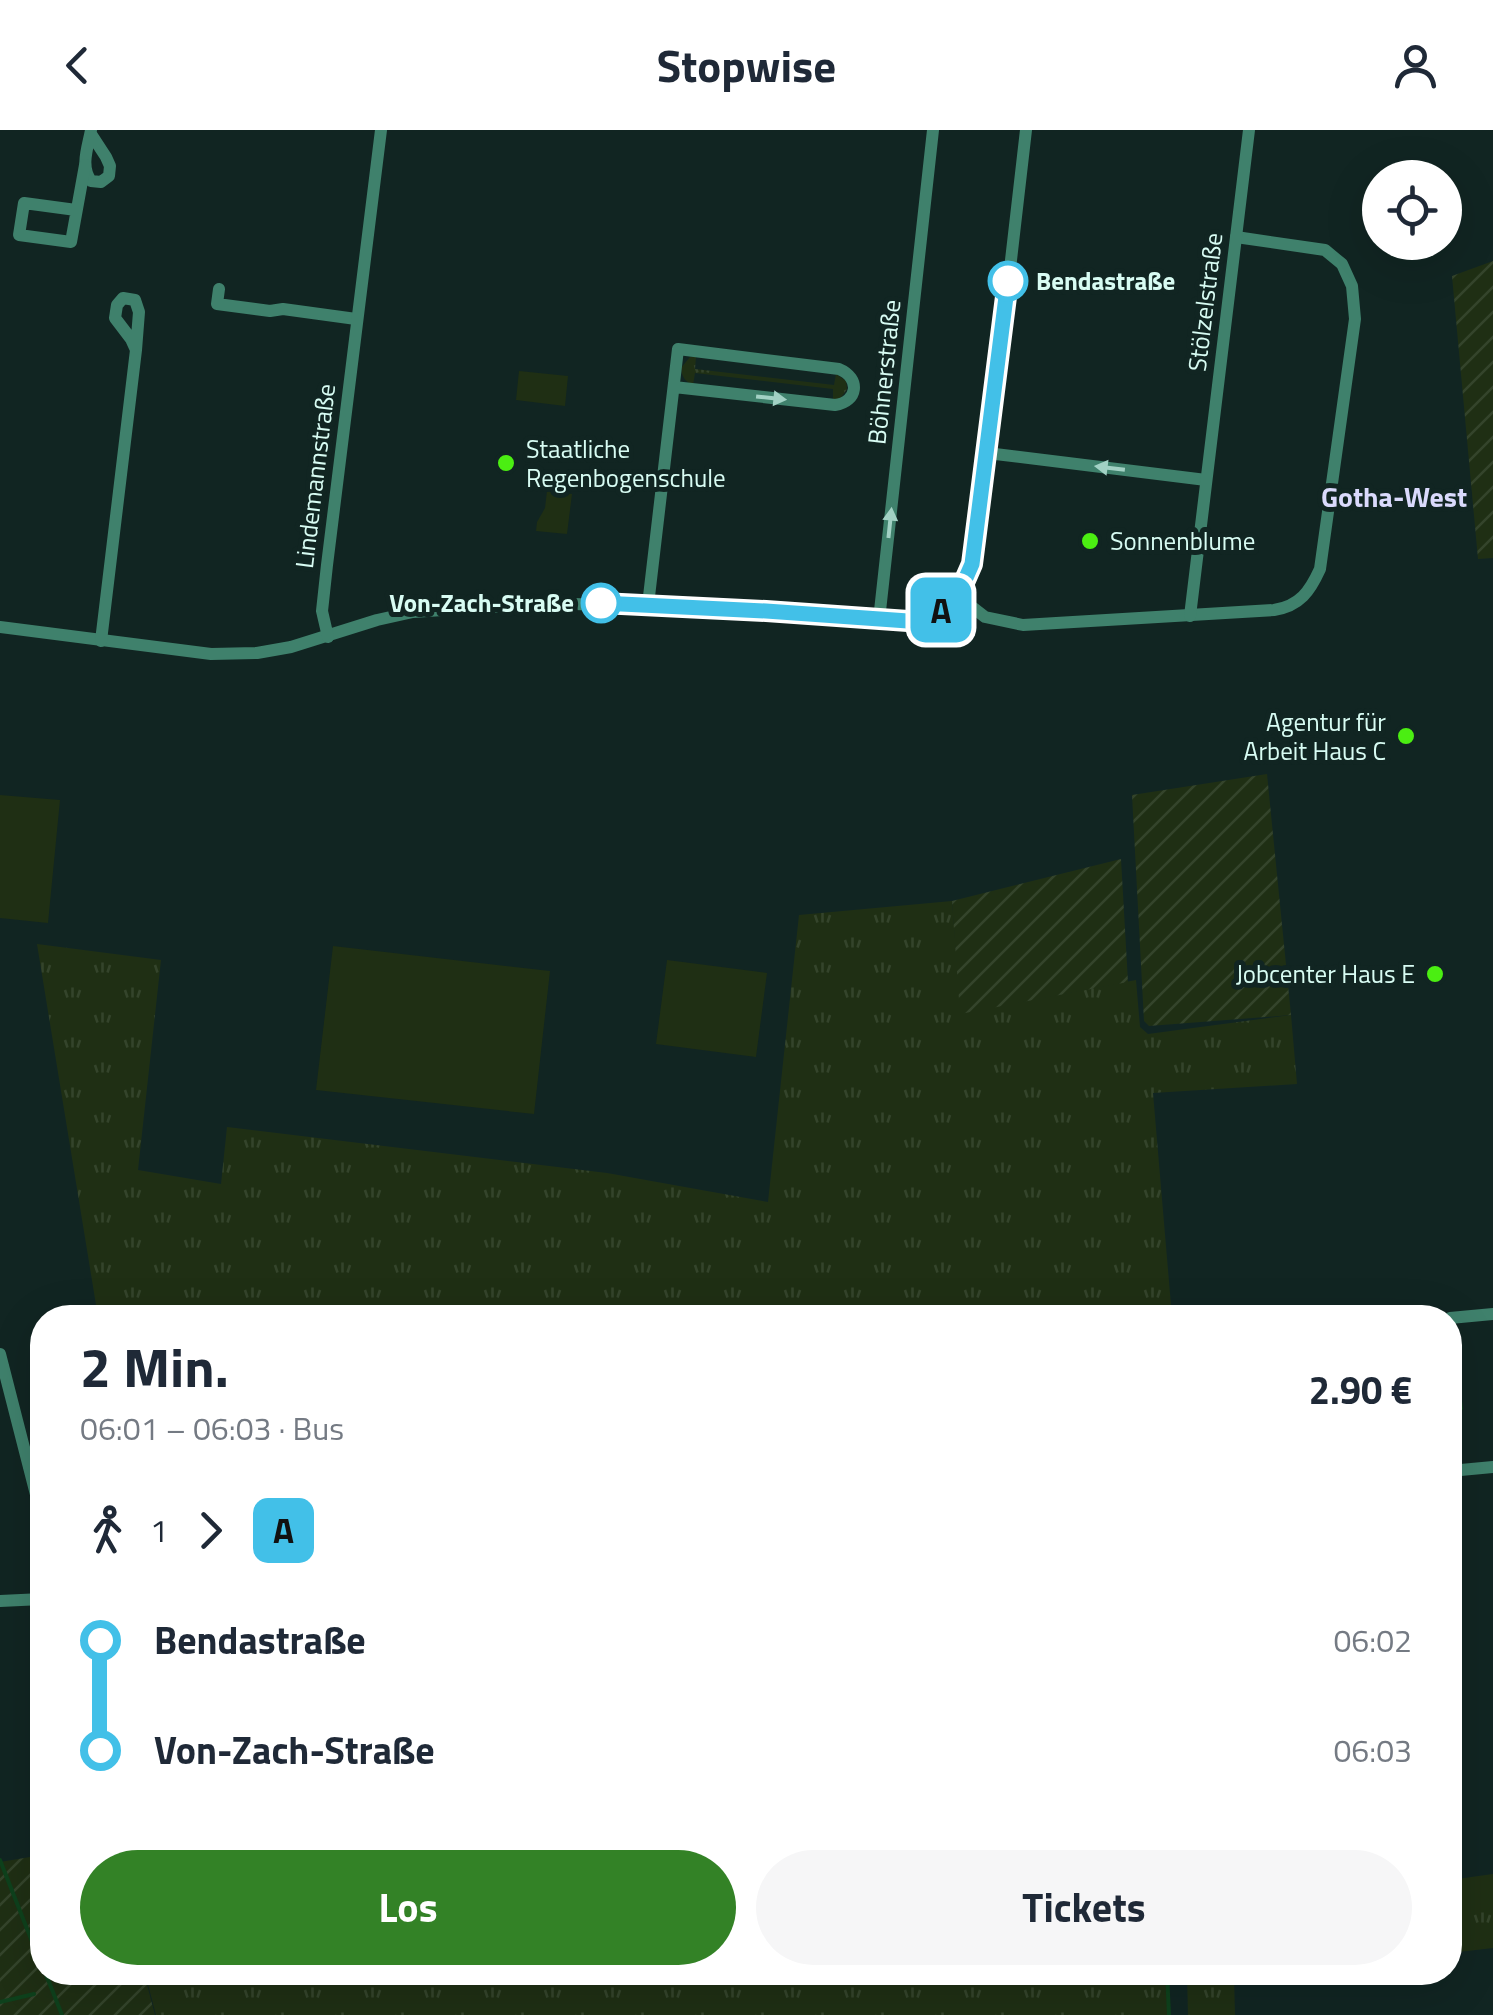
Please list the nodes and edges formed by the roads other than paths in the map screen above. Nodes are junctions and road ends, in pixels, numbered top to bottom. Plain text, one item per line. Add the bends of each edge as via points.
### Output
1 (380, 130) edge
2 (934, 130) edge
3 (1026, 130) edge
4 (1249, 130) edge
5 (91, 132) edge
6 (85, 165) junction
7 (76, 210) junction
8 (1236, 237) junction
9 (219, 289) dead end
10 (356, 320) junction
11 (136, 350) dead end
12 (674, 387) junction
13 (988, 453) junction
14 (1206, 480) junction
15 (958, 596) junction
16 (648, 605) junction
17 (1190, 616) junction
18 (879, 620) junction
19 (0, 627) edge
20 (328, 637) junction
21 (100, 641) junction
22 (1493, 1314) edge
23 (1462, 1317) edge
24 (0, 1354) edge
25 (1493, 1466) edge
26 (1462, 1470) edge
27 (30, 1471) edge
28 (30, 1600) edge
29 (0, 1601) edge

1 - 10 street, Lindemannstraße
18 -> 2 street, Böhnerstraße
3 - 13 street
4 - 8 street, Stölzelstraße
5 - 6 street
5 - 6 street via 109,176 92,181
6 - 7 street
7 - 7 street via 71,242 19,236 24,202
8 - 14 street, Stölzelstraße
8 - 17 street via 1325,250 1342,264 1352,286 1355,319 1320,569 1310,591 1284,608
9 - 10 street via 217,304
10 - 20 street, Lindemannstraße via 322,610
11 - 21 street
12 -> 12 street via 834,405 844,404 855,389 848,372 839,369 678,349
12 - 16 street
14 -> 13 street
13 - 15 street via 972,564
14 - 17 street, Stölzelstraße
15 - 17 street via 985,616 1023,625
15 - 18 street via 924,618
16 - 18 street
16 - 20 street via 565,602 414,612
19 - 21 street
20 - 21 street via 210,654
22 - 23 street
24 - 27 street
25 - 26 street
28 - 29 street

